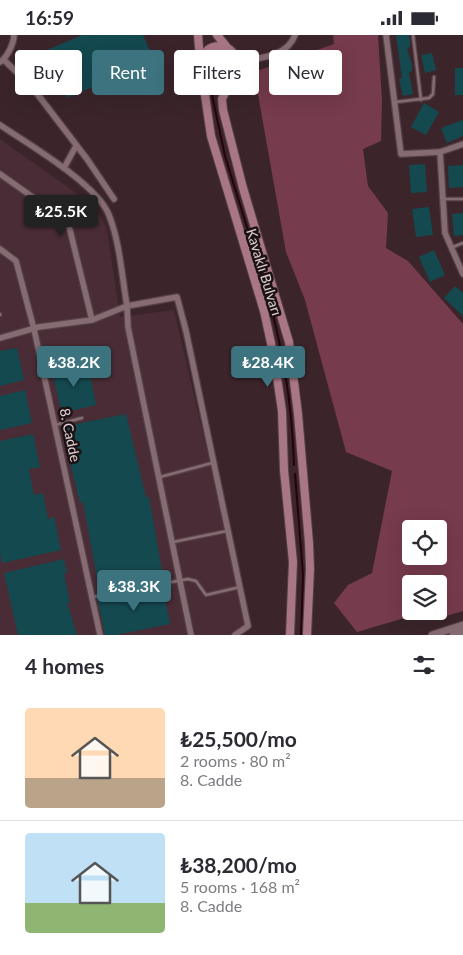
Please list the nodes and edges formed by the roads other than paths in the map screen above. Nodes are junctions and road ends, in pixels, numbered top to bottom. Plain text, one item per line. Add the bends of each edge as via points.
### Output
1 (14, 35) edge
2 (198, 35) edge
3 (217, 35) edge
4 (295, 35) edge
5 (386, 35) edge
6 (413, 35) edge
7 (228, 48) junction
8 (200, 50) edge
9 (208, 50) edge
10 (231, 50) edge
11 (259, 57) edge
12 (2, 61) edge
13 (434, 77) dead end
14 (206, 95) edge
15 (224, 95) edge
16 (421, 100) junction
17 (394, 102) junction
18 (0, 125) edge
19 (463, 143) edge
20 (76, 146) junction
21 (440, 152) junction
22 (64, 168) junction
23 (0, 174) edge
24 (114, 199) dead end
25 (442, 199) junction
26 (463, 199) edge
27 (463, 243) edge
28 (450, 247) junction
29 (0, 249) edge
30 (463, 274) edge
31 (127, 306) junction
32 (92, 319) junction
33 (34, 329) junction
34 (0, 338) edge
35 (82, 418) dead end
36 (55, 425) junction
37 (214, 463) junction
38 (158, 478) junction
39 (228, 531) junction
40 (172, 543) junction
41 (179, 580) junction
42 (240, 587) junction
43 (92, 597) junction
44 (463, 625) edge
45 (463, 632) edge
46 (100, 635) edge
47 (191, 635) edge
48 (235, 635) edge
49 (290, 635) edge
50 (307, 635) edge
51 (432, 635) edge
52 (453, 635) edge

1 - 12 street
2 - 8 main road, Kavaklı Bulvarı
3 - 7 main road
4 - 11 street via 290,45 280,53
5 - 17 street
6 - 16 lane
7 - 9 main road via 216,46
7 - 10 main road
12 - 20 street via 32,87
13 - 16 lane via 433,95
14 - 49 main road, Kavaklı Bulvarı via 213,144 264,311 274,357 282,411 293,562
15 - 50 main road, Kavaklı Bulvarı via 228,138 292,363 310,563
16 - 17 lane
17 - 21 street via 401,154
18 - 22 street
19 - 21 street
20 - 22 street
20 - 24 street
21 - 25 street
22 - 31 street via 96,197 109,214
23 - 32 street via 68,221
25 - 26 lane
25 - 28 street via 445,233
27 - 28 lane
28 - 30 street
29 - 33 street, 8. Cadde via 16,261
31 - 32 street
31 - 37 street via 176,297
31 - 38 street via 128,327
32 - 33 street
33 - 34 street
33 - 36 street, 8. Cadde
35 - 36 lane
36 - 43 street, 8. Cadde
37 - 38 lane
37 - 39 street
38 - 40 street
39 - 40 lane
39 - 42 street
40 - 41 street
41 - 42 lane via 196,581 206,595
41 - 43 lane
41 - 47 street
42 - 48 street via 248,626
43 - 46 street, 8. Cadde
44 - 51 street
45 - 52 street

